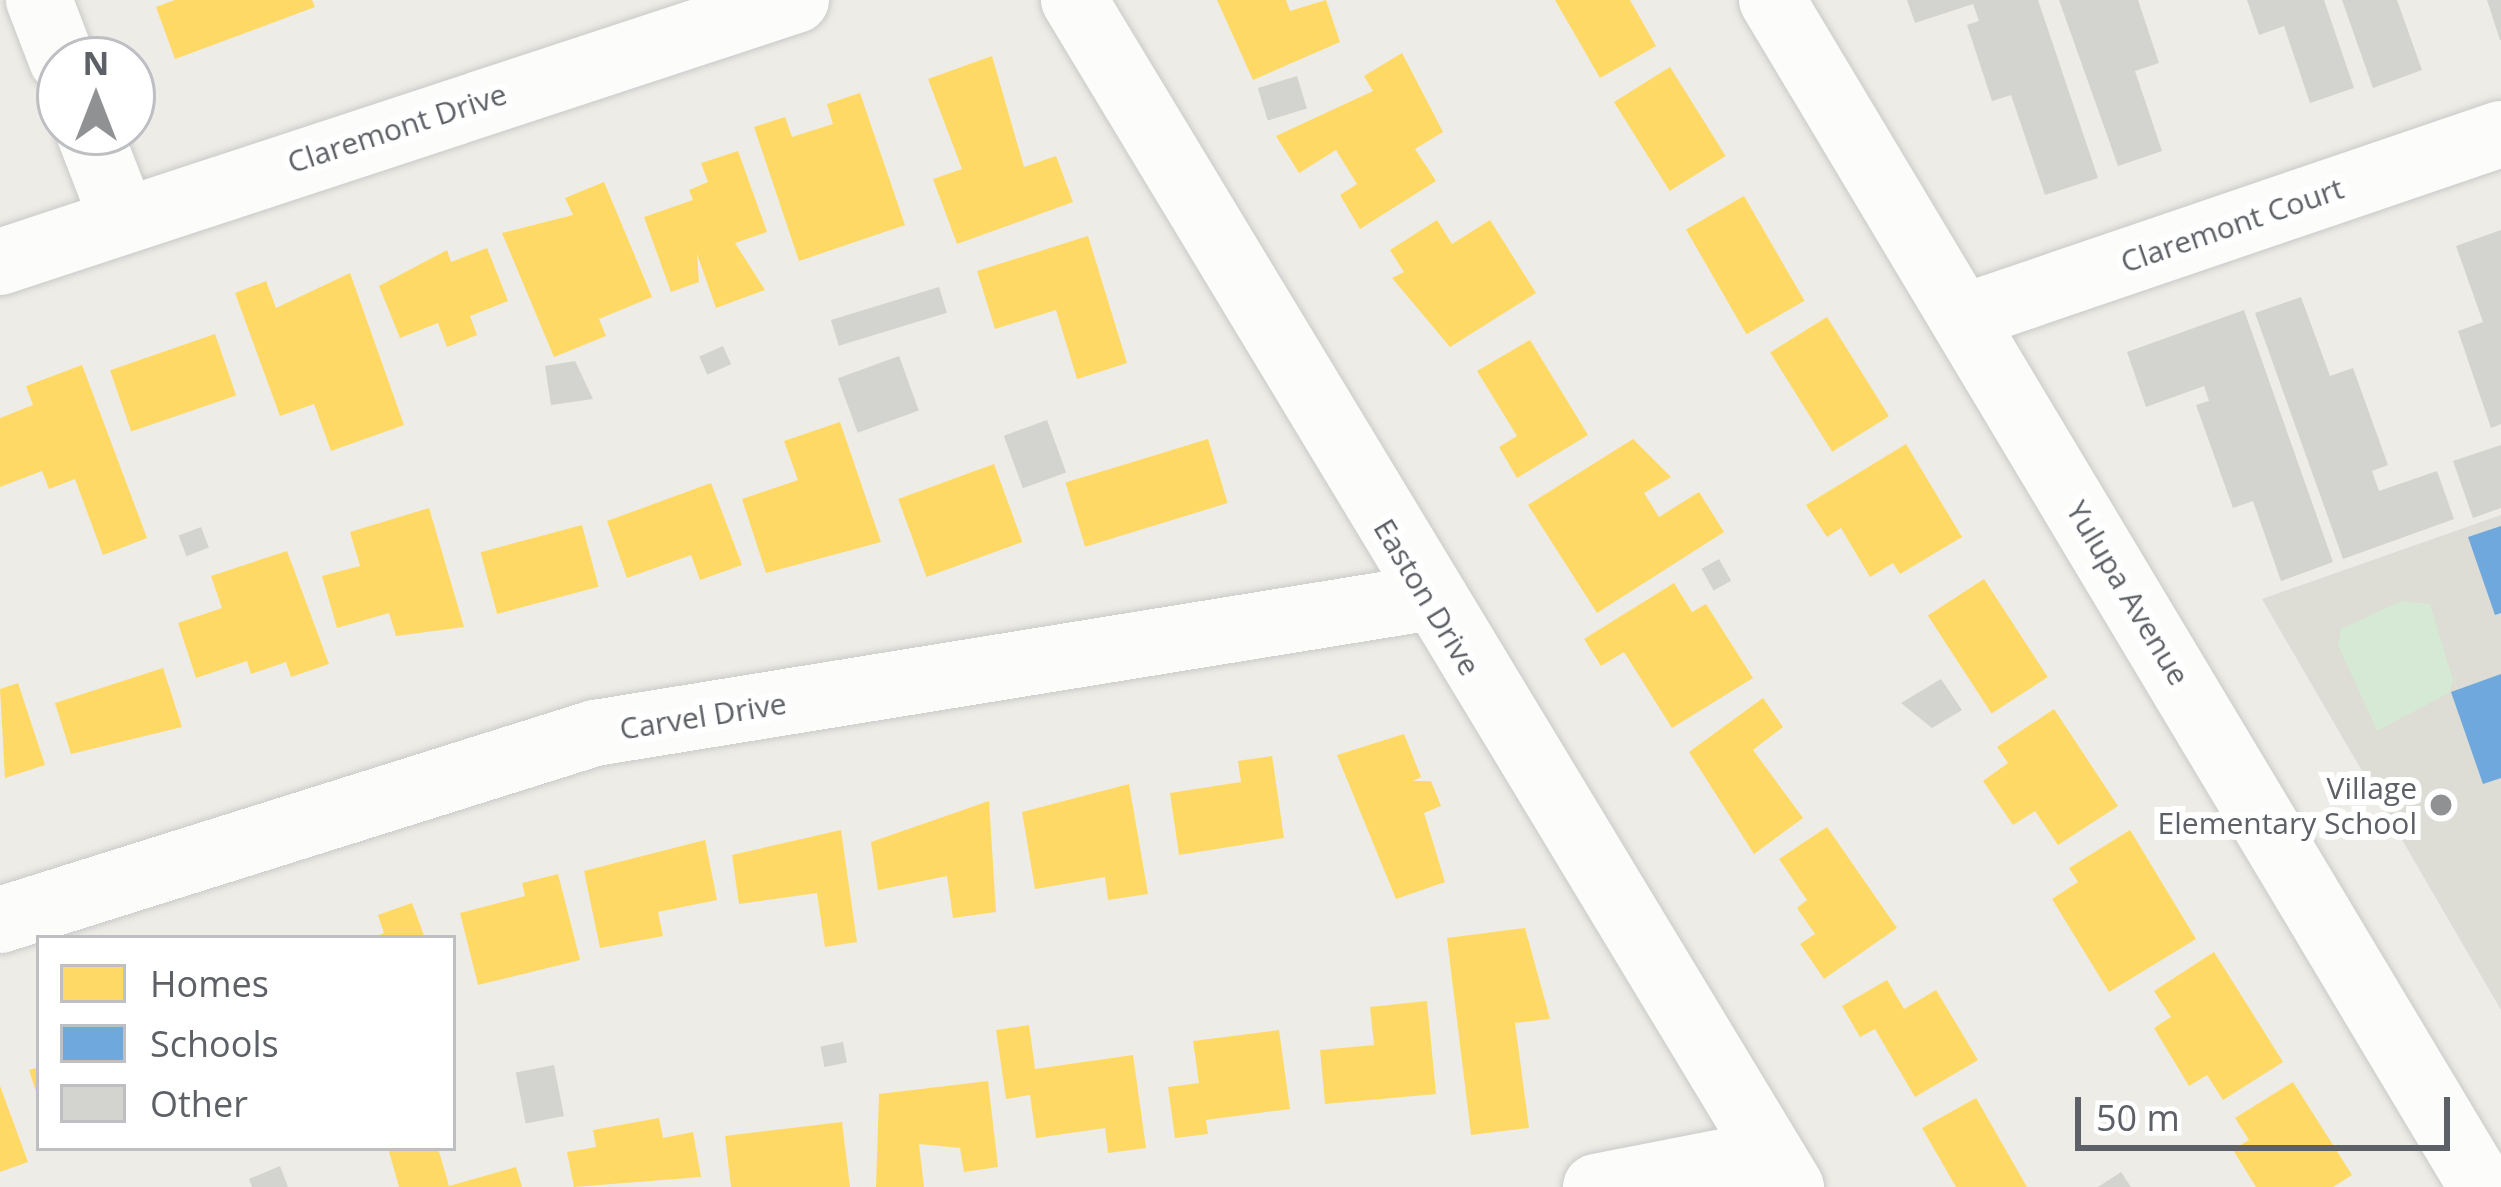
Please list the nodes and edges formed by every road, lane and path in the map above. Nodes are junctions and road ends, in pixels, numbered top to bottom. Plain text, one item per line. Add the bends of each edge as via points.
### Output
1 (39, 0) edge
2 (796, 0) edge
3 (1074, 0) edge
4 (1772, 0) edge
5 (53, 36) edge
6 (2501, 134) edge
7 (98, 156) edge
8 (122, 217) junction
9 (0, 262) edge
10 (1964, 317) junction
11 (1426, 598) junction
12 (0, 920) edge
13 (1781, 1170) edge
14 (1596, 1187) edge
15 (2482, 1187) edge

1 - 5 street
2 - 8 street, Claremont Drive
3 - 11 street, Easton Drive
4 - 10 street, Yulupa Avenue
6 - 10 street, Claremont Court
7 - 8 street
8 - 9 street, Claremont Drive
10 - 15 street, Yulupa Avenue
11 - 12 street, Carvel Drive via 596,733
11 - 13 street, Easton Drive
13 - 14 street

